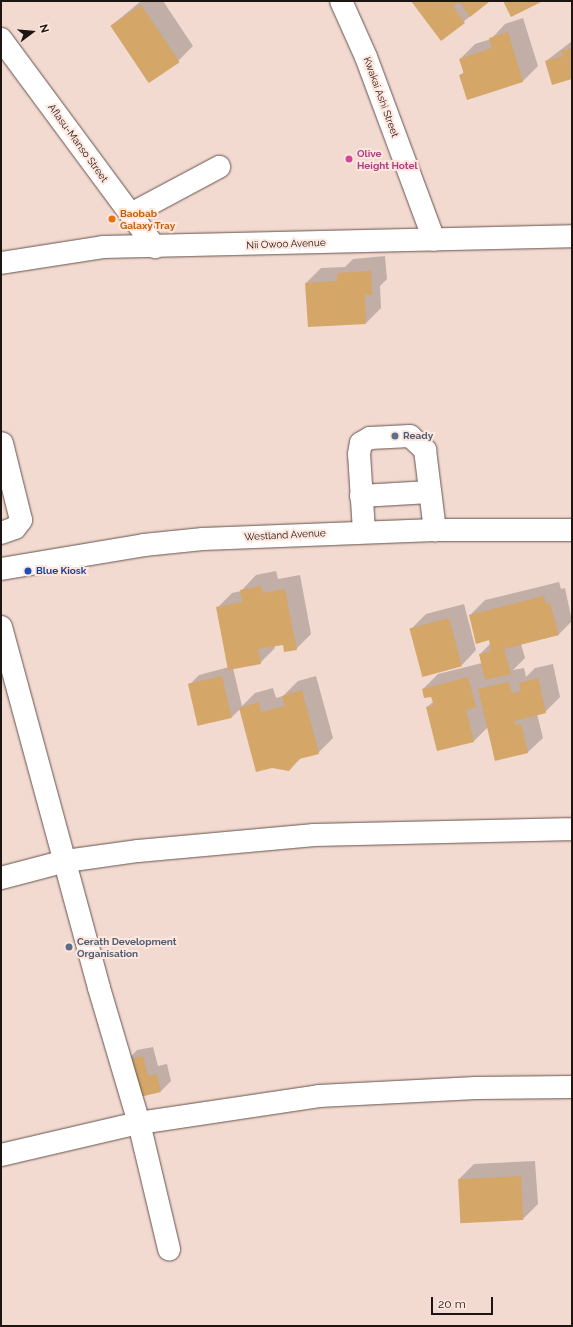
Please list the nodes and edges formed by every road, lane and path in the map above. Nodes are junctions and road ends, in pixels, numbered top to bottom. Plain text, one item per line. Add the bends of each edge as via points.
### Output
1 (341, 1) edge
2 (1, 39) edge
3 (219, 167) dead end
4 (131, 214) junction
5 (572, 236) edge
6 (434, 240) junction
7 (155, 247) junction
8 (1, 263) edge
9 (2, 443) dead end
10 (430, 492) junction
11 (360, 496) junction
12 (435, 530) junction
13 (572, 530) edge
14 (364, 531) junction
15 (1, 533) edge
16 (1, 569) edge
17 (1, 627) edge
18 (572, 829) edge
19 (66, 861) junction
20 (1, 878) edge
21 (572, 1087) edge
22 (139, 1123) junction
23 (1, 1155) edge
24 (169, 1249) dead end

1 - 6 street, Kwakai Ashi Street via 366,57
2 - 4 street, Aflasu-Manso Street
3 - 4 street
4 - 7 street, Aflasu-Manso Street
5 - 6 street, Nii Owoo Avenue
6 - 7 street, Nii Owoo Avenue
7 - 8 street, Nii Owoo Avenue via 103,247
9 - 15 street via 21,520 15,528
10 - 11 street
10 - 11 street via 425,450 418,441 410,436 370,438 361,443 359,454
10 - 12 street
11 - 14 street
12 - 13 street, Westland Avenue
12 - 14 street, Westland Avenue
14 - 16 street, Westland Avenue via 203,539 136,546
17 - 19 street
18 - 19 street via 314,835 138,851
19 - 20 street
19 - 22 street via 99,988
21 - 22 street via 476,1088 319,1096
22 - 23 street
22 - 24 street

